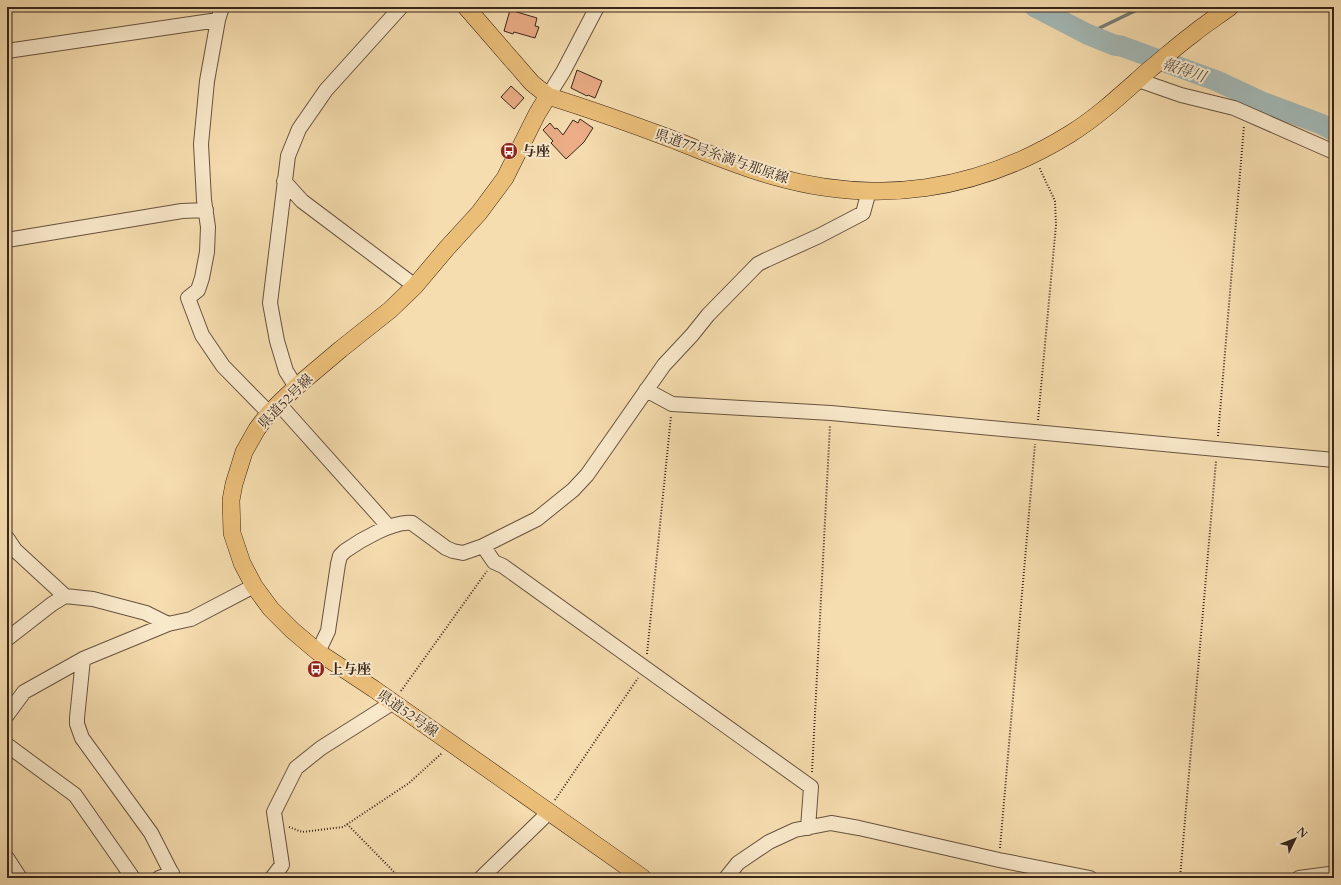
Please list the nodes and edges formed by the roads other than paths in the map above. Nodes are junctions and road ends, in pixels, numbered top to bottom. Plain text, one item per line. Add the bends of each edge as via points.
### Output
1 (401, 7) edge
2 (466, 7) edge
3 (1230, 7) edge
4 (597, 8) edge
5 (220, 13) edge
6 (7, 51) edge
7 (1143, 75) junction
8 (548, 96) junction
9 (1334, 152) edge
10 (284, 181) junction
11 (869, 191) junction
12 (206, 210) junction
13 (7, 240) edge
14 (415, 286) junction
15 (296, 387) junction
16 (646, 390) junction
17 (274, 408) junction
18 (1334, 460) edge
19 (389, 527) junction
20 (7, 538) edge
21 (483, 546) junction
22 (254, 586) junction
23 (64, 596) junction
24 (168, 624) junction
25 (7, 638) edge
26 (318, 652) junction
27 (83, 660) junction
28 (392, 703) junction
29 (7, 715) edge
30 (7, 745) edge
31 (547, 812) junction
32 (808, 828) junction
33 (7, 858) edge
34 (1334, 874) edge
35 (169, 876) edge
36 (639, 877) edge
37 (20, 878) edge
38 (133, 878) edge
39 (272, 878) edge
40 (481, 878) edge
41 (726, 878) edge
42 (1090, 878) edge
43 (1299, 878) edge

1 - 10 street via 326,90 299,129 288,156
2 - 8 main road, 県道77号糸満与那原線 via 532,83
3 - 7 main road, 県道77号糸満与那原線
4 - 8 street
5 - 6 street
5 - 12 street via 207,81 201,144
7 - 9 street via 1181,95 1245,112
7 - 11 main road, 県道77号糸満与那原線 via 1092,119 1033,155 991,172 950,183 921,189
8 - 11 main road, 県道77号糸満与那原線 via 773,176 834,188
8 - 14 main road, 県道52号線 via 505,178 479,213
10 - 14 street via 302,201
10 - 15 street via 270,303 286,371
11 - 16 street via 863,213 758,264 708,315 664,365
12 - 13 street via 182,211
12 - 17 street via 208,238 202,278 198,290 188,298 202,335 223,366
14 - 15 main road, 県道52号線 via 390,310
15 - 17 main road, 県道52号線
16 - 18 street via 672,404 831,413
16 - 21 street via 594,466 573,490 537,519
17 - 19 street
17 - 22 main road, 県道52号線 via 257,428 244,452 231,500 232,533 242,563
19 - 21 street via 402,522 412,523 446,548 463,554
19 - 26 street via 350,547 340,556 328,631
20 - 23 street via 15,550
21 - 32 street via 494,562 811,787
22 - 24 street via 191,619
22 - 26 main road, 県道52号線 via 271,609
23 - 24 street via 93,599 146,613
23 - 25 street
24 - 27 street
26 - 28 main road, 県道52号線
27 - 29 street via 24,692
27 - 35 street via 77,718 79,730 90,750 151,833
28 - 31 main road, 県道52号線
28 - 39 street via 321,748 296,768 274,812 282,865
30 - 38 street via 75,796
31 - 36 main road, 県道52号線
31 - 40 street via 544,818
32 - 41 street via 795,830 769,842 738,863
32 - 42 street via 838,825
33 - 37 street
34 - 43 street

